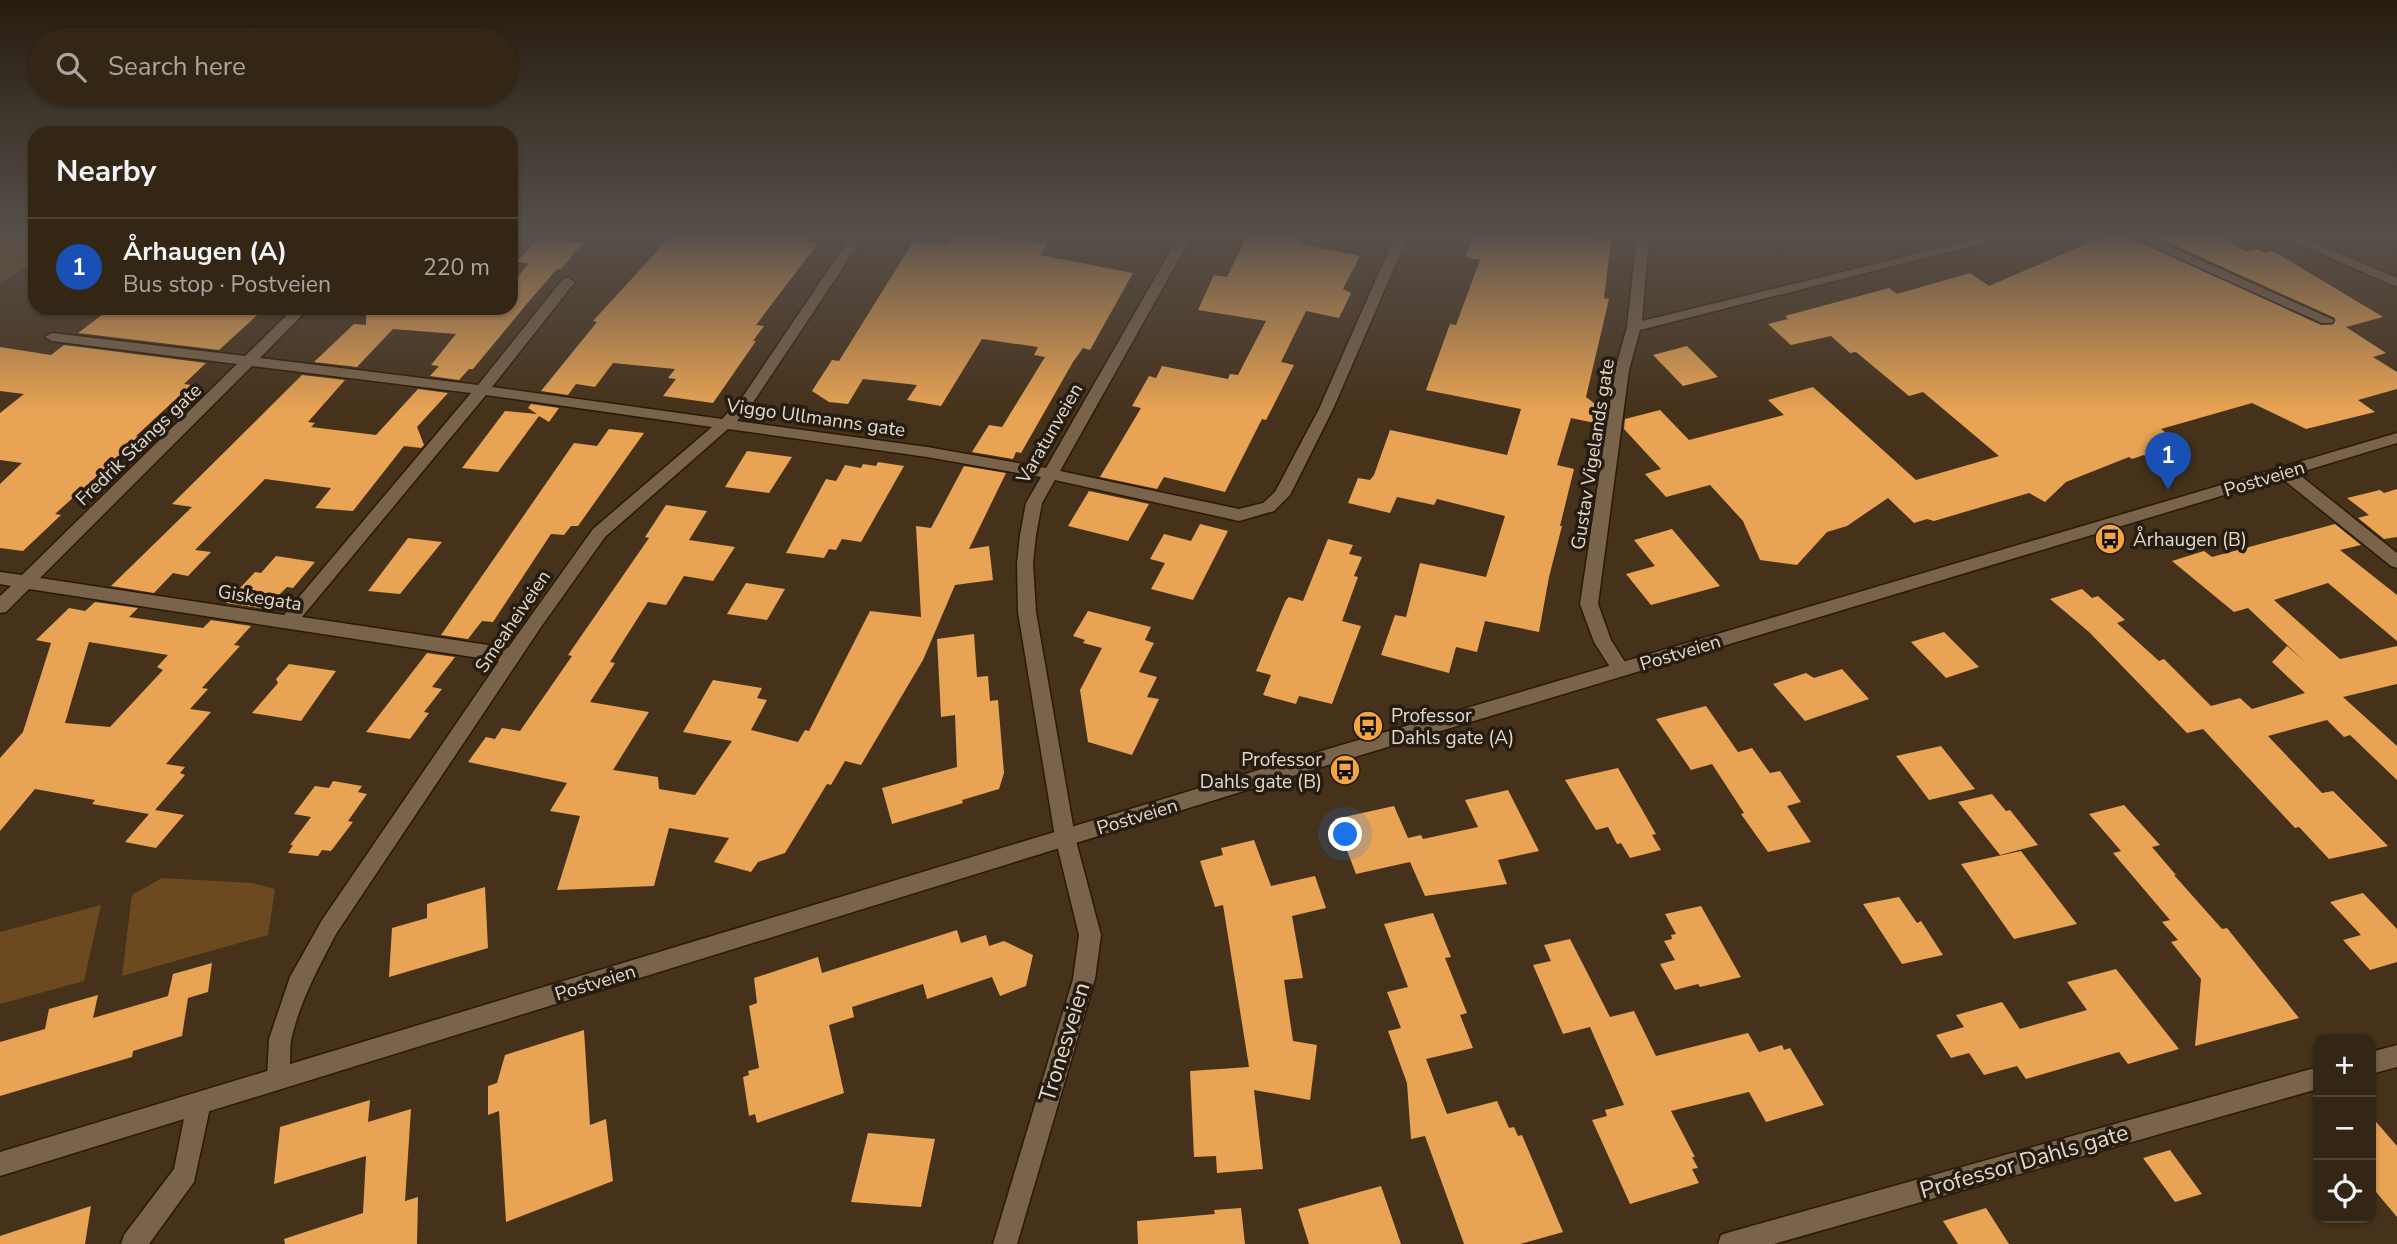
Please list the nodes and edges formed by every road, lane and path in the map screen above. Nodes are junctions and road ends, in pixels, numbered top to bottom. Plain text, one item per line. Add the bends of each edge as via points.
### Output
1 (558, 294) edge
2 (820, 294) edge
3 (1153, 294) edge
4 (1376, 294) edge
5 (1637, 294) edge
6 (1769, 294) edge
7 (2268, 294) edge
8 (295, 315) edge
9 (2327, 320) dead end
10 (1634, 327) junction
11 (52, 337) dead end
12 (248, 363) junction
13 (482, 390) junction
14 (725, 424) junction
15 (2397, 438) edge
16 (2285, 472) junction
17 (1051, 474) junction
18 (2397, 562) edge
19 (0, 578) edge
20 (25, 582) junction
21 (0, 607) edge
22 (288, 622) junction
23 (514, 656) junction
24 (1621, 670) junction
25 (1065, 837) junction
26 (2397, 1056) edge
27 (2376, 1062) edge
28 (278, 1078) junction
29 (2313, 1079) edge
30 (199, 1103) junction
31 (0, 1164) edge
32 (133, 1244) edge
33 (1005, 1244) edge
34 (1730, 1244) edge

1 - 13 street
2 - 14 street, Smeaheiveien via 768,374
3 - 17 street, Varatunveien
4 - 17 street, Viggo Ullmanns gate via 1326,409 1276,504 1239,514
5 - 10 street, Gustav Vigelands gate
6 - 10 street
7 - 9 street
8 - 12 street, Fredrik Stangs gate
10 - 24 street, Gustav Vigelands gate via 1622,370 1589,604 1603,642
11 - 12 street, Viggo Ullmanns gate
12 - 13 street, Viggo Ullmanns gate
12 - 20 street, Fredrik Stangs gate
13 - 14 street, Viggo Ullmanns gate
13 - 22 street
14 - 17 street, Viggo Ullmanns gate
14 - 23 street, Smeaheiveien via 599,533
15 - 16 street, Postveien
16 - 18 street
16 - 24 street, Postveien
17 - 25 street, Varatunveien via 1034,503 1025,563 1027,612
19 - 20 street, Giskegata
20 - 21 street, Fredrik Stangs gate
20 - 22 street, Giskegata
22 - 23 street, Giskegata
23 - 28 street, Smeaheiveien via 330,927 298,984 280,1040
24 - 25 street, Postveien
25 - 28 street, Postveien
25 - 33 street, Tronesveien via 1090,934 1084,979
26 - 27 street
28 - 30 street, Postveien
29 - 34 street, Professor Dahls gate
30 - 31 street, Postveien
30 - 32 street via 185,1173

